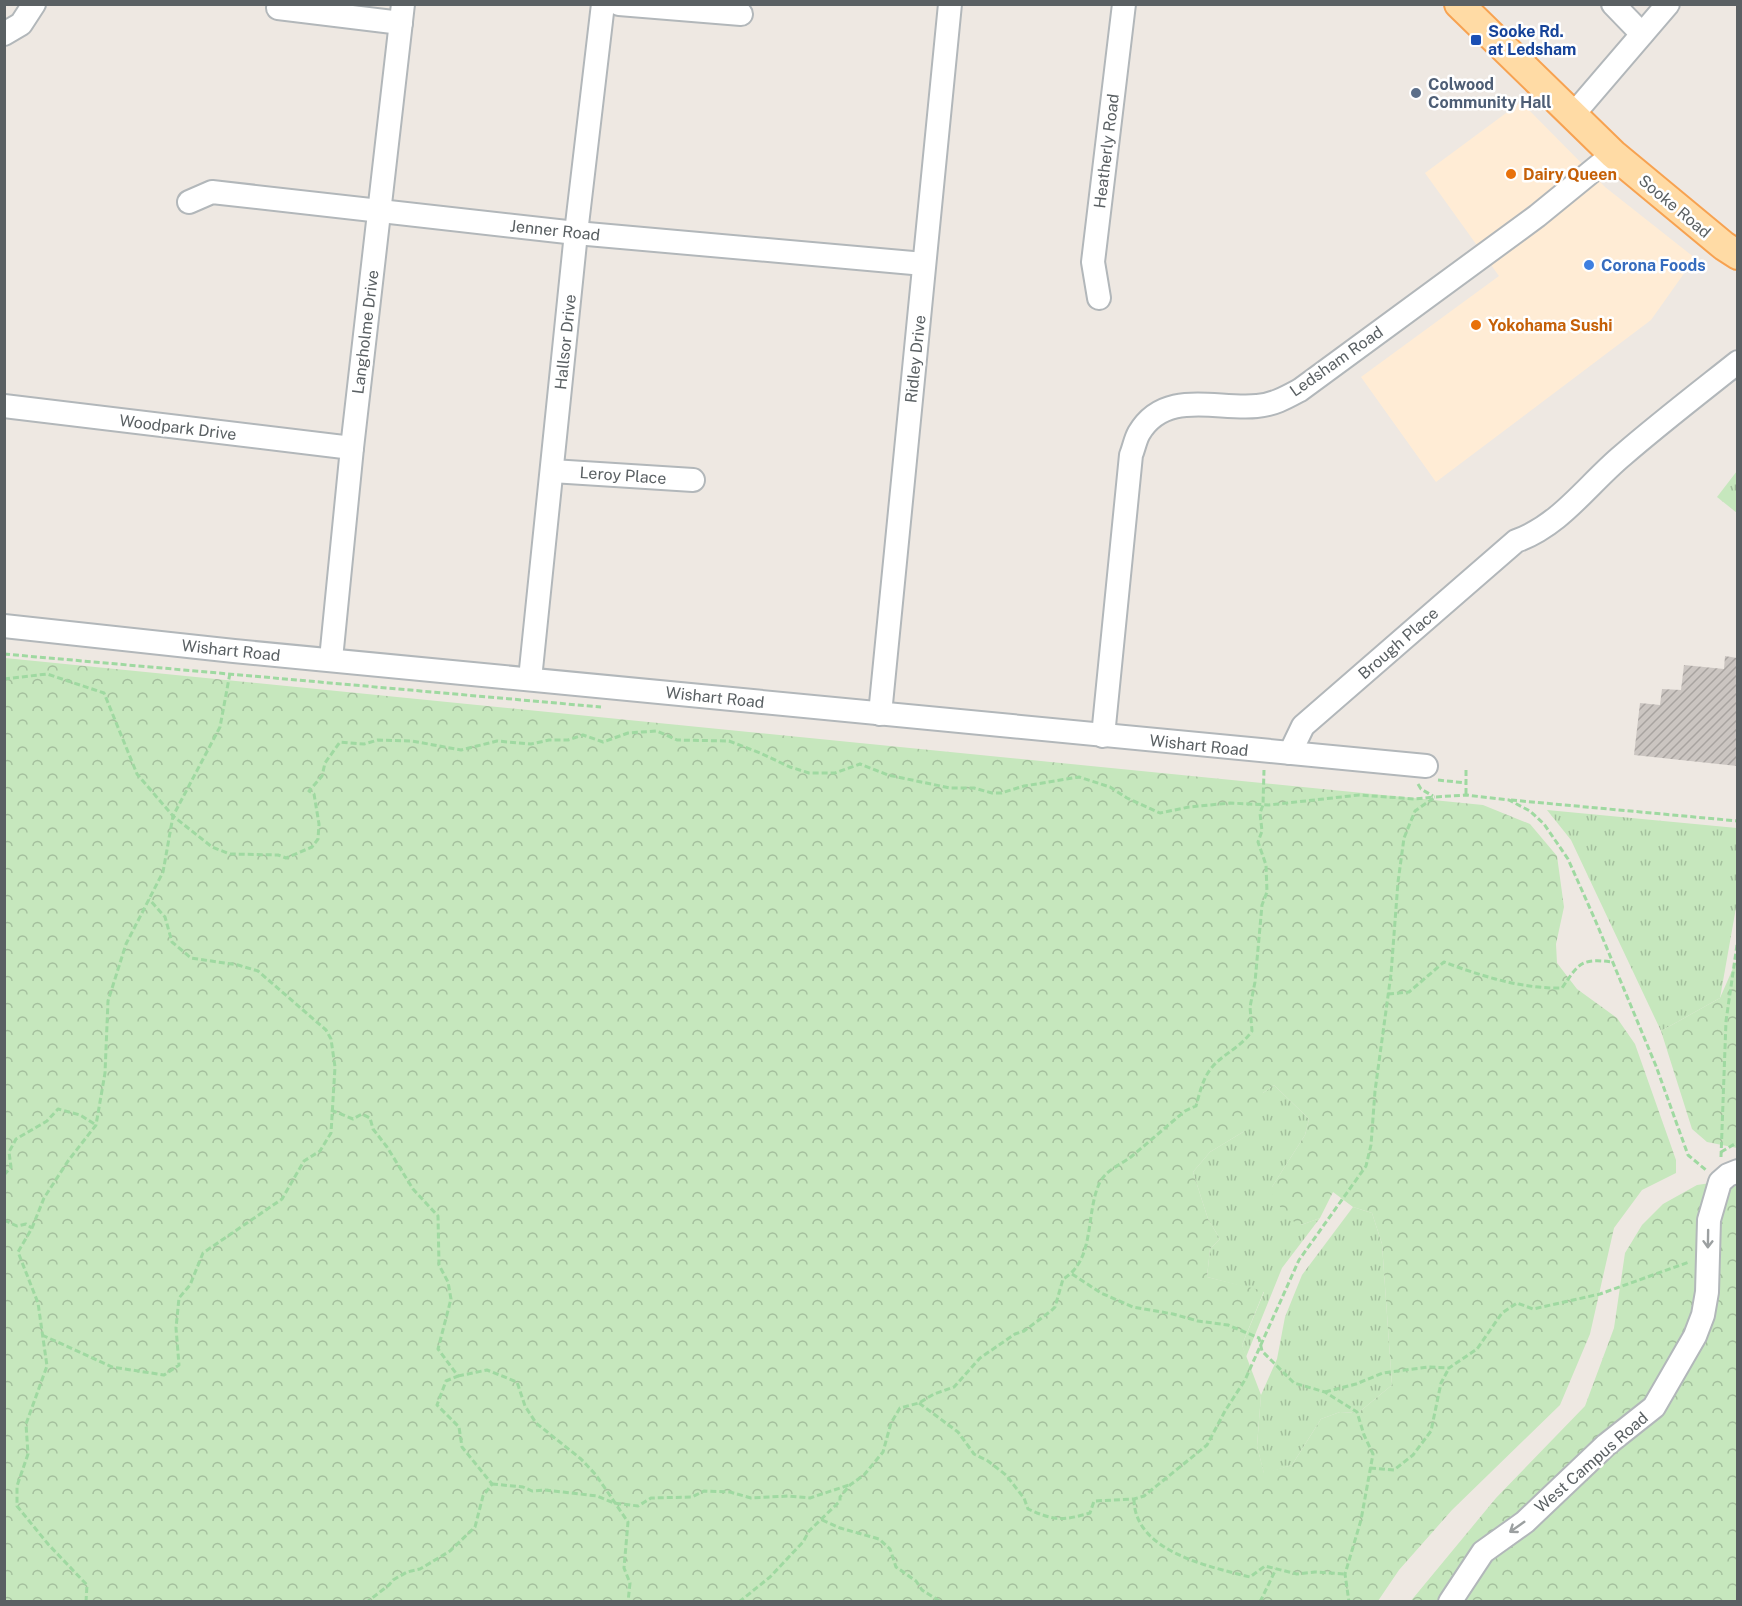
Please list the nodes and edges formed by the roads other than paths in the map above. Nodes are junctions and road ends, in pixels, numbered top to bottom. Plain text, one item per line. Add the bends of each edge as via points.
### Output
1 (34, 4) edge
2 (603, 4) edge
3 (619, 4) edge
4 (950, 4) edge
5 (1124, 4) edge
6 (1458, 4) edge
7 (1613, 4) edge
8 (1668, 4) edge
9 (278, 8) dead end
10 (402, 14) edge
11 (741, 14) dead end
12 (4, 34) edge
13 (1642, 34) junction
14 (1572, 116) junction
15 (1613, 154) junction
16 (189, 202) dead end
17 (379, 211) junction
18 (576, 233) junction
19 (1737, 255) edge
20 (924, 264) junction
21 (1099, 298) dead end
22 (1737, 362) edge
23 (4, 406) edge
24 (352, 448) junction
25 (552, 471) junction
26 (693, 480) dead end
27 (4, 627) edge
28 (331, 659) junction
29 (530, 679) junction
30 (880, 714) junction
31 (1103, 735) junction
32 (1290, 753) junction
33 (1420, 772) road end
34 (1729, 1176) edge
35 (1450, 1602) edge

1 - 12 street via 21,24
2 - 18 street, Hallsor Drive
3 - 11 street
4 - 20 street, Ridley Drive
5 - 21 street, Heatherly Road via 1093,262
6 - 14 main road, Sooke Road
7 - 13 street
8 - 13 street
9 - 10 street
10 - 17 street, Langholme Drive
13 - 14 street
14 - 15 main road, Sooke Road
15 - 19 main road, Sooke Road
15 - 31 street, Ledsham Road via 1537,216 1300,390 1257,406 1185,404 1165,408 1150,420 1131,455
16 - 17 street, Jenner Road via 212,192
17 - 18 street, Jenner Road
17 - 24 street, Langholme Drive
18 - 20 street, Jenner Road
18 - 25 street, Hallsor Drive
20 - 30 street, Ridley Drive
22 - 32 street, Brough Place via 1621,456 1578,500 1534,535 1516,541 1303,726
23 - 24 street, Woodpark Drive
24 - 28 street, Langholme Drive
25 - 26 street, Leroy Place
25 - 29 street, Hallsor Drive
27 - 28 street, Wishart Road
28 - 29 street, Wishart Road
29 - 30 street, Wishart Road
30 - 31 street, Wishart Road
31 - 32 street, Wishart Road
32 - 33 street, Wishart Road
34 -> 35 street, West Campus Road via 1709,1220 1703,1315 1654,1407 1605,1445 1525,1522 1483,1552

